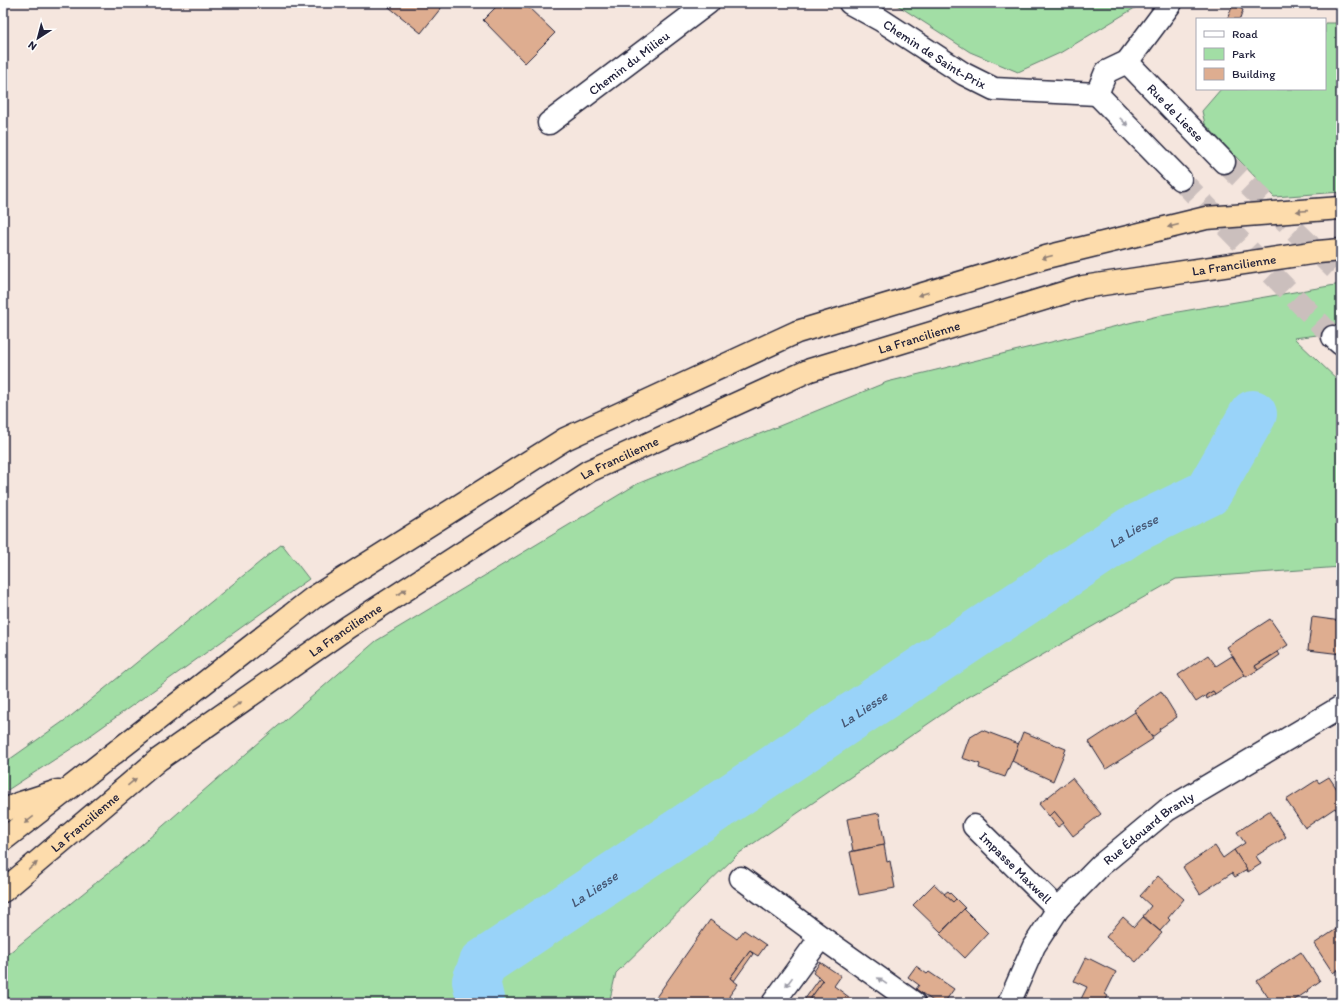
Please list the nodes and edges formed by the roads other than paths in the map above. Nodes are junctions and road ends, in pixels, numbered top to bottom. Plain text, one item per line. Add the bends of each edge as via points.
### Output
1 (708, 3) edge
2 (850, 3) edge
3 (1171, 3) edge
4 (1127, 62) junction
5 (1097, 94) junction
6 (549, 123) dead end
7 (1224, 162) tunnel mouth
8 (1180, 179) tunnel mouth
9 (1341, 208) edge
10 (1341, 250) edge
11 (1341, 707) edge
12 (71, 787) junction
13 (3, 811) edge
14 (974, 826) dead end
15 (3, 840) edge
16 (741, 878) dead end
17 (3, 892) edge
18 (1058, 909) junction
19 (821, 937) junction
20 (773, 1003) edge
21 (914, 1003) edge
22 (1009, 1003) edge

1 - 6 street, Chemin du Milieu
2 - 5 street, Chemin de Saint-Prix via 964,74 994,89
3 - 4 street
4 - 5 street via 1106,72
4 - 7 street, Rue de Liesse
5 -> 8 street
9 -> 12 highway via 1206,218 1046,257 790,335 559,443 313,598
17 -> 10 highway, La Francilienne via 158,760 348,627 589,471 810,370 1083,288
11 - 18 street, Rue Édouard Branly via 1168,810 1101,865
12 - 13 highway
12 -> 15 highway
14 - 18 street, Impasse Maxwell
16 - 19 street
18 - 22 street, Rue Édouard Branly via 1034,946
19 -> 20 street
21 -> 19 street

